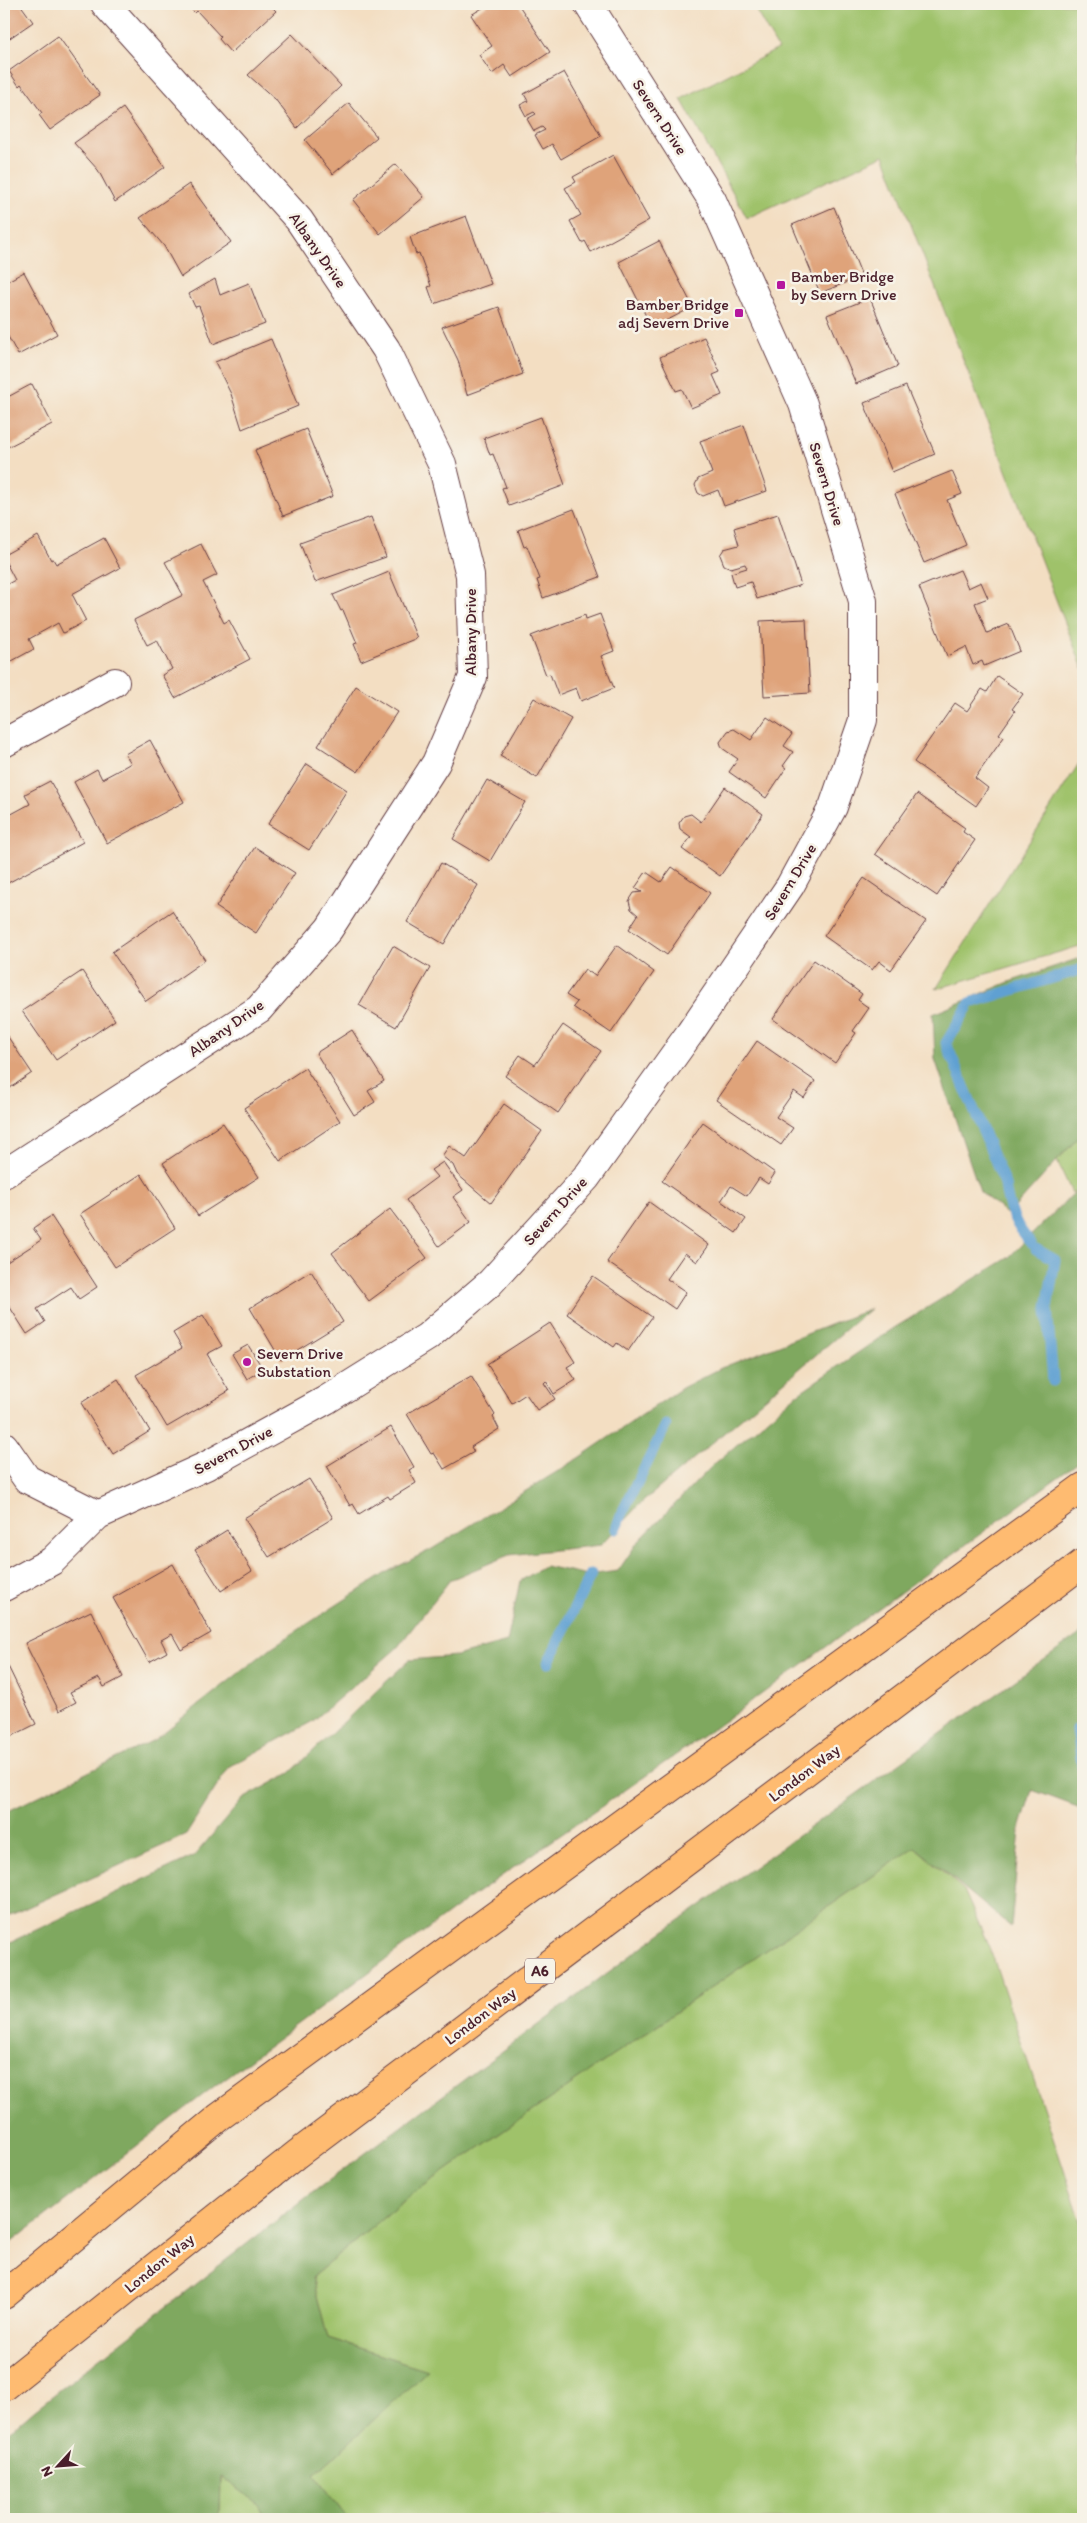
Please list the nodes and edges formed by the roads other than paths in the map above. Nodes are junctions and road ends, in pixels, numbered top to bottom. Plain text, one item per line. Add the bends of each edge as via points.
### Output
1 (105, 4) edge
2 (588, 4) edge
3 (115, 682) dead end
4 (4, 743) edge
5 (4, 1174) edge
6 (4, 1446) edge
7 (1083, 1487) edge
8 (98, 1515) junction
9 (1083, 1563) edge
10 (4, 1587) edge
11 (4, 2295) edge
12 (4, 2387) edge

1 - 5 street, Albany Drive via 299,220 386,349 442,464 470,575 473,677 436,763 329,929 258,1010
2 - 8 street, Severn Drive via 712,200 803,404 863,601 863,720 833,808 790,886 586,1178 490,1283 427,1337 326,1400 206,1466
3 - 4 street
6 - 8 street via 27,1479
7 - 11 highway via 220,2117
8 - 10 street via 52,1562
9 - 12 highway, London Way / A6 via 297,2154

